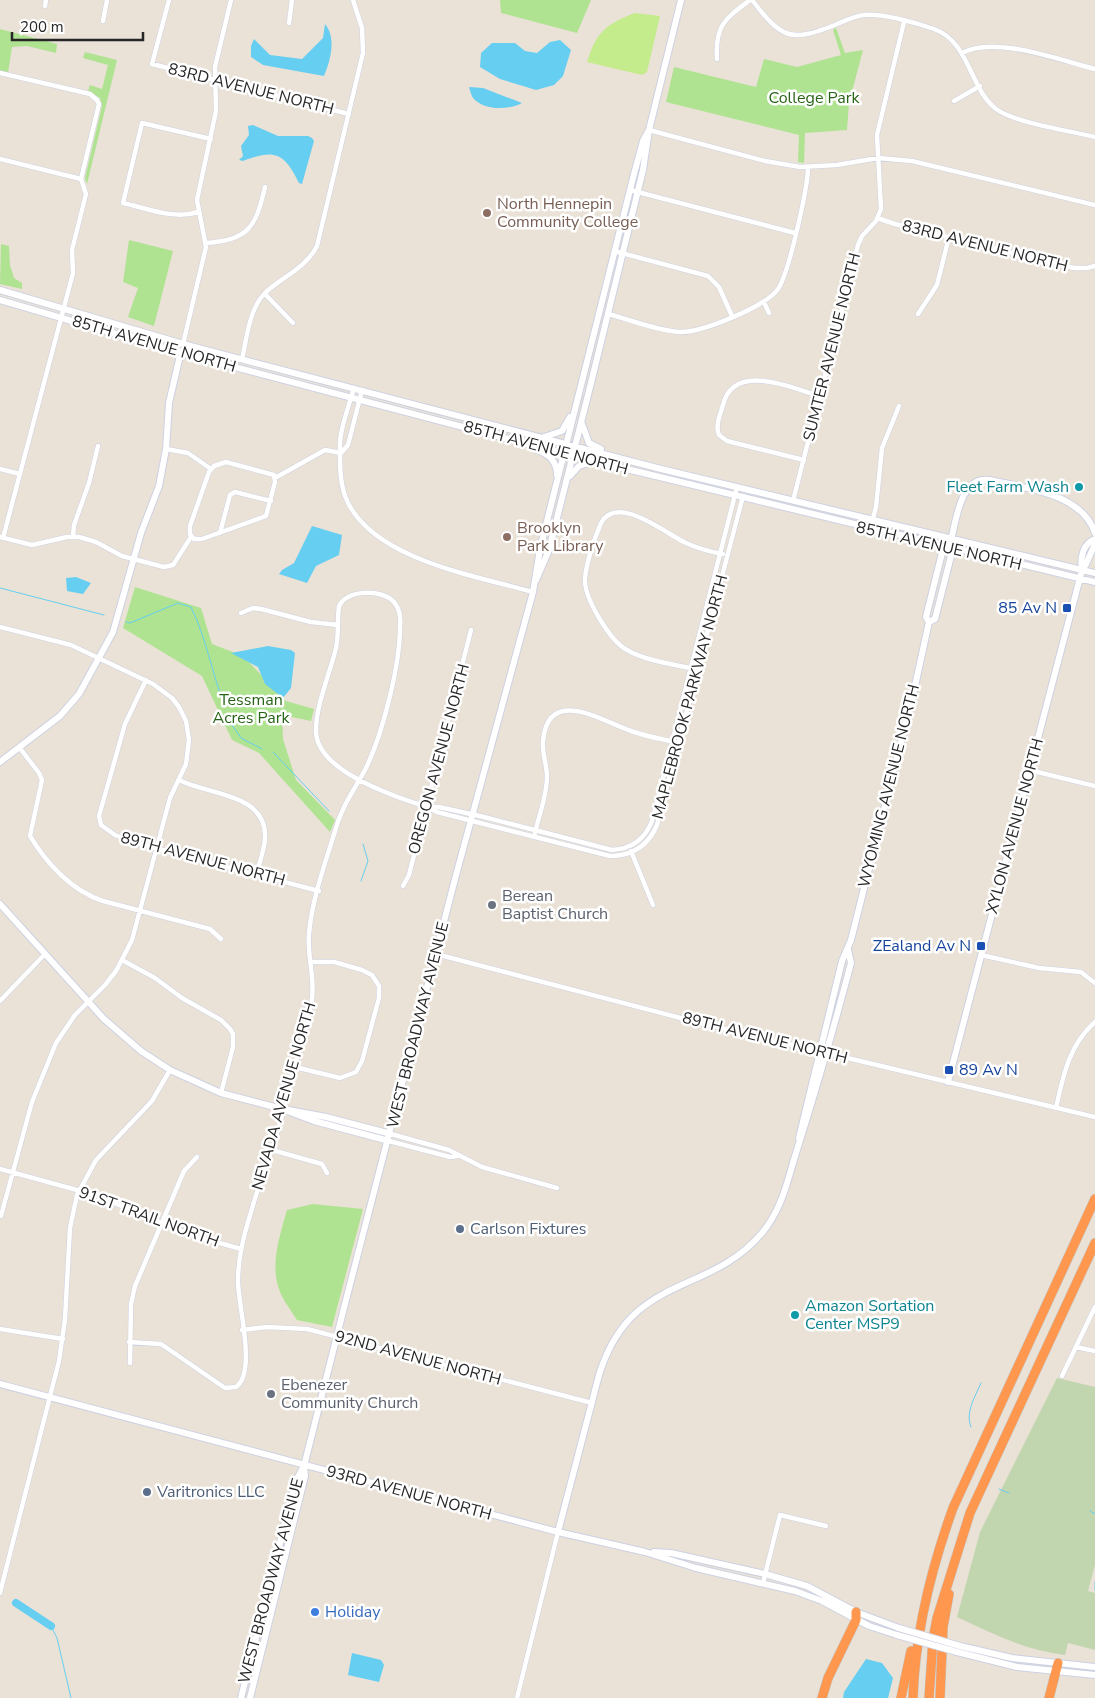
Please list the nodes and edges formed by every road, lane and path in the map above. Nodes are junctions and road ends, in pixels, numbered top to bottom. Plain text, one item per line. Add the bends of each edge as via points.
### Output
1 (46, 0) edge
2 (108, 0) edge
3 (169, 0) edge
4 (231, 0) edge
5 (292, 0) edge
6 (353, 0) edge
7 (681, 0) edge
8 (751, 0) edge
9 (45, 6) dead end
10 (103, 21) dead end
11 (904, 22) junction
12 (289, 23) dead end
13 (962, 53) junction
14 (717, 59) dead end
15 (1095, 69) edge
16 (0, 73) edge
17 (215, 80) junction
18 (980, 86) junction
19 (954, 101) dead end
20 (349, 114) junction
21 (649, 130) junction
22 (1095, 137) edge
23 (210, 139) junction
24 (878, 158) junction
25 (0, 160) edge
26 (808, 167) junction
27 (81, 179) junction
28 (265, 187) dead end
29 (630, 190) junction
30 (638, 192) junction
31 (1095, 205) edge
32 (198, 212) junction
33 (878, 218) junction
34 (795, 233) junction
35 (949, 237) junction
36 (205, 243) junction
37 (614, 251) junction
38 (623, 253) junction
39 (1094, 266) edge
40 (0, 290) edge
41 (265, 294) junction
42 (0, 300) edge
43 (764, 302) junction
44 (64, 310) junction
45 (770, 313) dead end
46 (608, 314) junction
47 (918, 314) dead end
48 (732, 316) junction
49 (62, 319) junction
50 (293, 323) dead end
51 (183, 344) junction
52 (180, 353) junction
53 (242, 359) junction
54 (354, 388) junction
55 (580, 389) junction
56 (362, 390) junction
57 (820, 396) junction
58 (352, 398) junction
59 (359, 399) junction
60 (899, 406) dead end
61 (431, 418) junction
62 (582, 422) junction
63 (540, 437) junction
64 (567, 444) junction
65 (98, 446) dead end
66 (575, 446) junction
67 (166, 449) junction
68 (341, 453) junction
69 (564, 453) junction
70 (573, 455) junction
71 (804, 460) junction
72 (596, 461) junction
73 (0, 469) edge
74 (211, 469) junction
75 (661, 469) junction
76 (20, 474) junction
77 (275, 478) junction
78 (557, 483) junction
79 (565, 485) junction
80 (737, 486) junction
81 (745, 488) junction
82 (739, 496) junction
83 (271, 501) junction
84 (793, 501) junction
85 (873, 520) junction
86 (870, 530) junction
87 (220, 533) junction
88 (1095, 533) edge
89 (73, 536) junction
90 (2, 538) edge
91 (191, 538) junction
92 (952, 539) junction
93 (1095, 539) edge
94 (1095, 544) edge
95 (949, 548) junction
96 (720, 553) junction
97 (727, 554) junction
98 (134, 559) junction
99 (1082, 570) junction
100 (1095, 573) edge
101 (1079, 579) junction
102 (1095, 582) edge
103 (534, 588) junction
104 (241, 613) dead end
105 (338, 625) junction
106 (0, 627) edge
107 (471, 630) dead end
108 (100, 657) junction
109 (691, 668) junction
110 (698, 670) junction
111 (146, 680) junction
112 (672, 742) junction
113 (679, 743) junction
114 (19, 747) junction
115 (0, 762) edge
116 (1029, 770) junction
117 (359, 779) junction
118 (179, 780) junction
119 (1095, 786) edge
120 (427, 807) junction
121 (472, 818) junction
122 (535, 830) junction
123 (533, 837) junction
124 (630, 847) junction
125 (157, 848) junction
126 (632, 853) junction
127 (257, 874) junction
128 (403, 886) dead end
129 (319, 890) junction
130 (0, 904) edge
131 (653, 905) dead end
132 (141, 911) junction
133 (221, 939) dead end
134 (848, 950) junction
135 (45, 954) junction
136 (436, 954) junction
137 (981, 955) junction
138 (122, 960) junction
139 (311, 962) junction
140 (1095, 983) edge
141 (0, 1001) edge
142 (88, 1002) junction
143 (1095, 1022) edge
144 (819, 1051) junction
145 (827, 1053) junction
146 (295, 1068) junction
147 (170, 1070) junction
148 (948, 1082) junction
149 (221, 1093) junction
150 (1056, 1108) junction
151 (282, 1110) junction
152 (1095, 1117) edge
153 (390, 1138) junction
154 (272, 1150) junction
155 (796, 1154) junction
156 (197, 1157) dead end
157 (0, 1169) edge
158 (13, 1173) junction
159 (328, 1173) dead end
160 (557, 1188) dead end
161 (79, 1190) junction
162 (1095, 1199) edge
163 (1, 1216) dead end
164 (162, 1223) junction
165 (1095, 1243) edge
166 (241, 1249) junction
167 (1095, 1307) edge
168 (0, 1329) edge
169 (242, 1330) junction
170 (337, 1336) junction
171 (63, 1339) junction
172 (129, 1342) junction
173 (1076, 1347) junction
174 (1095, 1351) edge
175 (130, 1363) dead end
176 (1062, 1376) dead end
177 (0, 1384) edge
178 (50, 1397) junction
179 (592, 1403) junction
180 (304, 1466) junction
181 (826, 1526) dead end
182 (558, 1532) junction
183 (957, 1550) junction
184 (645, 1552) junction
185 (765, 1574) junction
186 (763, 1583) junction
187 (0, 1593) edge
188 (922, 1615) junction
189 (856, 1616) junction
190 (1057, 1667) junction
191 (1095, 1667) edge
192 (1095, 1675) edge
193 (241, 1698) edge
194 (250, 1698) edge
195 (517, 1698) edge
196 (822, 1698) edge
197 (901, 1698) edge
198 (912, 1698) edge
199 (930, 1698) edge
200 (940, 1698) edge
201 (1049, 1698) edge

1 - 9 street
2 - 10 street
3 - 17 street, 83RD AVENUE NORTH via 152,64
4 - 17 street via 216,62
5 - 12 street
6 - 20 street via 363,40 361,66
7 - 21 main road, WEST BROADWAY AVENUE
8 - 11 street via 772,25 797,36 815,33 862,15 878,15
8 - 14 street via 720,27 716,42
11 - 13 street via 942,33
11 - 24 street via 879,125
13 - 15 street via 978,46 995,45
13 - 18 street
16 - 27 street via 90,94 97,100 98,109
17 - 20 street, 83RD AVENUE NORTH
17 - 23 street via 216,111
18 - 19 street
18 - 22 street via 990,102 1004,114
20 - 41 street via 317,246 301,268
21 - 26 street via 765,161
21 - 29 main road, WEST BROADWAY AVENUE
21 - 30 main road, WEST BROADWAY AVENUE
23 - 32 street via 198,194
23 - 32 street via 142,123 123,203 173,215
24 - 26 street
24 - 31 street via 912,161
24 - 33 street via 882,202
25 - 27 street
26 - 34 street
27 - 44 street via 86,194 72,250 73,273
28 - 36 street via 256,219 246,232 231,240
29 - 30 street
29 - 37 main road, WEST BROADWAY AVENUE
30 - 34 street
30 - 38 main road, WEST BROADWAY AVENUE
32 - 36 street
33 - 35 street, 83RD AVENUE NORTH
33 - 57 street, SUMTER AVENUE NORTH via 858,245
34 - 43 street via 782,282
35 - 39 street, 83RD AVENUE NORTH via 1074,268
35 - 47 street via 937,285
36 - 51 street
37 - 38 street
37 - 55 main road, WEST BROADWAY AVENUE
38 - 46 main road, WEST BROADWAY AVENUE
38 - 48 street via 708,276 719,287
40 - 44 main road, 85TH AVENUE NORTH
41 - 50 street
41 - 53 street via 254,312
42 - 49 main road, 85TH AVENUE NORTH
43 - 45 street
43 - 48 street
44 - 49 street
44 - 51 main road, 85TH AVENUE NORTH
46 - 48 street via 678,332 700,330
46 - 62 main road, WEST BROADWAY AVENUE
49 - 52 main road, 85TH AVENUE NORTH
49 - 76 street
51 - 52 main road
51 - 53 main road, 85TH AVENUE NORTH
52 - 58 main road, 85TH AVENUE NORTH
52 - 67 main road via 169,403
53 - 54 main road, 85TH AVENUE NORTH
54 - 56 main road, 85TH AVENUE NORTH
54 - 58 street
55 - 63 main road via 564,428 554,436
55 - 64 main road, WEST BROADWAY AVENUE
56 - 59 street
56 - 63 main road, 85TH AVENUE NORTH
57 - 71 street, SUMTER AVENUE NORTH
57 - 71 street via 761,380 745,380 727,393 717,426 719,435 727,441
58 - 59 main road, 85TH AVENUE NORTH
58 - 68 street via 340,443
59 - 61 main road, 85TH AVENUE NORTH
59 - 68 street via 348,445
60 - 85 street via 882,448
61 - 69 main road, 85TH AVENUE NORTH
61 - 78 main road via 444,425 547,454 557,468
62 - 66 main road, WEST BROADWAY AVENUE
62 - 75 main road via 586,437 594,447 654,463
63 - 64 main road, 85TH AVENUE NORTH
64 - 66 main road, 85TH AVENUE NORTH
64 - 69 main road, WEST BROADWAY AVENUE
65 - 89 street
66 - 70 main road, WEST BROADWAY AVENUE
66 - 75 main road, 85TH AVENUE NORTH
67 - 74 street via 188,453
67 - 98 main road via 152,510
68 - 77 street via 325,450
68 - 103 street via 341,480 348,503 378,538 443,567
69 - 70 main road, 85TH AVENUE NORTH
69 - 78 main road, WEST BROADWAY AVENUE
70 - 72 main road, 85TH AVENUE NORTH
70 - 79 main road, WEST BROADWAY AVENUE
71 - 84 street, SUMTER AVENUE NORTH
72 - 79 main road via 576,468
72 - 82 main road, 85TH AVENUE NORTH
73 - 76 street
74 - 77 street via 226,462 272,473
74 - 91 street via 190,526
75 - 80 main road, 85TH AVENUE NORTH
76 - 90 street
77 - 83 street
78 - 103 main road, WEST BROADWAY AVENUE via 536,562
79 - 103 main road, WEST BROADWAY AVENUE via 549,550
80 - 81 main road, 85TH AVENUE NORTH
80 - 82 street, MAPLEBROOK PARKWAY NORTH
81 - 82 street, MAPLEBROOK PARKWAY NORTH
81 - 84 main road, 85TH AVENUE NORTH
82 - 86 main road, 85TH AVENUE NORTH
82 - 96 street, MAPLEBROOK PARKWAY NORTH
82 - 97 street, MAPLEBROOK PARKWAY NORTH
83 - 87 street via 264,518
83 - 87 street via 235,492 230,496
84 - 85 main road, 85TH AVENUE NORTH
85 - 86 street
85 - 92 main road, 85TH AVENUE NORTH
86 - 95 main road, 85TH AVENUE NORTH
87 - 91 street via 198,540
88 - 92 main road, WYOMING AVENUE NORTH via 1082,513 1060,499 979,479 966,489
89 - 90 street via 32,544
89 - 98 street via 91,540 114,553
91 - 98 street via 169,566
92 - 95 main road, WYOMING AVENUE NORTH
92 - 99 main road, 85TH AVENUE NORTH
93 - 99 main road via 1084,549 1080,563
94 - 99 main road
95 - 101 main road, 85TH AVENUE NORTH
95 - 134 main road, WYOMING AVENUE NORTH via 942,553 926,617 929,622 916,686
96 - 97 street
96 - 109 street, MAPLEBROOK PARKWAY NORTH
96 - 109 street via 684,542 645,520 612,512 602,520 585,578 588,592 612,640 636,654
97 - 110 street, MAPLEBROOK PARKWAY NORTH
98 - 108 main road via 117,622
99 - 100 main road, 85TH AVENUE NORTH
99 - 101 main road, XYLON AVENUE NORTH
101 - 102 main road, 85TH AVENUE NORTH
101 - 116 main road, XYLON AVENUE NORTH
103 - 121 main road, WEST BROADWAY AVENUE
104 - 105 street via 253,608
105 - 117 street via 316,735 328,758
105 - 117 street, NEVADA AVENUE NORTH via 342,601 356,594 388,597 397,607 401,620 399,652 381,724 373,751
106 - 108 street via 66,643
107 - 120 street, OREGON AVENUE NORTH
108 - 111 street
108 - 114 main road via 80,694 60,716
109 - 110 street
109 - 112 street, MAPLEBROOK PARKWAY NORTH
110 - 113 street, MAPLEBROOK PARKWAY NORTH
111 - 118 street via 163,690 179,707 186,722 189,740 186,764
111 - 125 street, 89TH AVENUE NORTH via 124,724 99,816 101,826 126,840
112 - 113 street
112 - 122 street via 630,731 578,710 560,712 545,733 543,752 547,779
112 - 124 street, MAPLEBROOK PARKWAY NORTH via 649,829 638,843
113 - 126 street, MAPLEBROOK PARKWAY NORTH via 655,831 646,844
114 - 115 main road
114 - 132 street via 42,780 30,836 34,843 82,892
116 - 119 street
116 - 137 main road, XYLON AVENUE NORTH
117 - 120 street
117 - 129 street, NEVADA AVENUE NORTH via 340,813
118 - 125 street via 170,798
118 - 127 street via 243,801 256,812 265,838
120 - 121 street
120 - 128 street, OREGON AVENUE NORTH via 409,875
121 - 122 street
121 - 123 street
121 - 136 main road, WEST BROADWAY AVENUE
122 - 123 street
122 - 124 street via 612,850
123 - 126 street via 610,856
124 - 126 street
125 - 127 street, 89TH AVENUE NORTH
125 - 132 street
126 - 131 street
127 - 129 street, 89TH AVENUE NORTH
129 - 139 street, NEVADA AVENUE NORTH via 309,932
130 - 135 main road
132 - 133 street via 210,929
132 - 138 street
134 - 144 main road, WYOMING AVENUE NORTH via 842,961
134 - 145 main road, WYOMING AVENUE NORTH via 851,963
135 - 141 street
135 - 142 main road
136 - 144 street, 89TH AVENUE NORTH
136 - 153 main road, WEST BROADWAY AVENUE
137 - 140 street via 1040,968 1081,972
137 - 148 main road, XYLON AVENUE NORTH
138 - 142 street
138 - 149 street via 230,1028 233,1047
139 - 146 street, NEVADA AVENUE NORTH via 312,999
139 - 146 street via 334,962 362,970 372,975 380,986 362,1061 352,1075 340,1078
142 - 147 main road via 122,1036
142 - 158 street via 56,1043 32,1102
143 - 150 street via 1080,1037 1068,1060
144 - 145 street, 89TH AVENUE NORTH
144 - 155 main road, WYOMING AVENUE NORTH
145 - 148 street, 89TH AVENUE NORTH
145 - 155 main road, WYOMING AVENUE NORTH
146 - 151 street, NEVADA AVENUE NORTH
147 - 149 main road
147 - 161 street via 152,1101 96,1160
148 - 150 street, 89TH AVENUE NORTH
149 - 151 main road
150 - 152 street, 89TH AVENUE NORTH
151 - 153 main road via 314,1121
151 - 154 street, NEVADA AVENUE NORTH
153 - 160 street
153 - 170 main road, WEST BROADWAY AVENUE
154 - 159 street via 322,1164
154 - 166 street, NEVADA AVENUE NORTH
155 - 179 main road, WYOMING AVENUE NORTH via 782,1201 753,1243 730,1261 660,1294 629,1319 604,1360
156 - 164 street via 184,1171
157 - 158 street, 91ST TRAIL NORTH
158 - 161 street, 91ST TRAIL NORTH
158 - 163 street
161 - 164 street, 91ST TRAIL NORTH
161 - 171 street via 70,1228
162 - 188 highway via 953,1508 939,1546
164 - 166 street, 91ST TRAIL NORTH
164 - 172 street via 132,1295
165 - 183 highway via 988,1474
166 - 169 street, NEVADA AVENUE NORTH via 238,1286
167 - 173 street
168 - 171 street
169 - 170 street, 92ND AVENUE NORTH via 292,1328
169 - 172 street, NEVADA AVENUE NORTH via 245,1376 236,1387 225,1388 161,1344
170 - 179 street, 92ND AVENUE NORTH
170 - 180 main road, WEST BROADWAY AVENUE
171 - 178 street
172 - 175 street
173 - 174 street
173 - 176 street
177 - 178 main road, 93RD AVENUE NORTH
178 - 180 main road, 93RD AVENUE NORTH
178 - 187 street
179 - 182 main road, WYOMING AVENUE NORTH
180 - 182 main road, 93RD AVENUE NORTH
180 - 193 main road, WEST BROADWAY AVENUE via 295,1483
180 - 194 main road, WEST BROADWAY AVENUE via 305,1476
181 - 185 street via 780,1515
182 - 184 main road, 93RD AVENUE NORTH
182 - 195 street
183 - 199 highway via 933,1639
183 - 200 highway via 943,1627
184 - 185 main road, 93RD AVENUE NORTH via 671,1553
184 - 186 main road, 93RD AVENUE NORTH via 696,1568
185 - 186 street
185 - 189 main road, 93RD AVENUE NORTH via 807,1586
186 - 189 main road, 93RD AVENUE NORTH via 807,1595
188 - 197 highway
188 - 198 highway
189 - 190 main road, 93RD AVENUE NORTH, bridge via 898,1632 1017,1667
189 - 196 highway
190 - 191 main road, 93RD AVENUE NORTH
190 - 192 main road, 93RD AVENUE NORTH
190 - 201 highway

